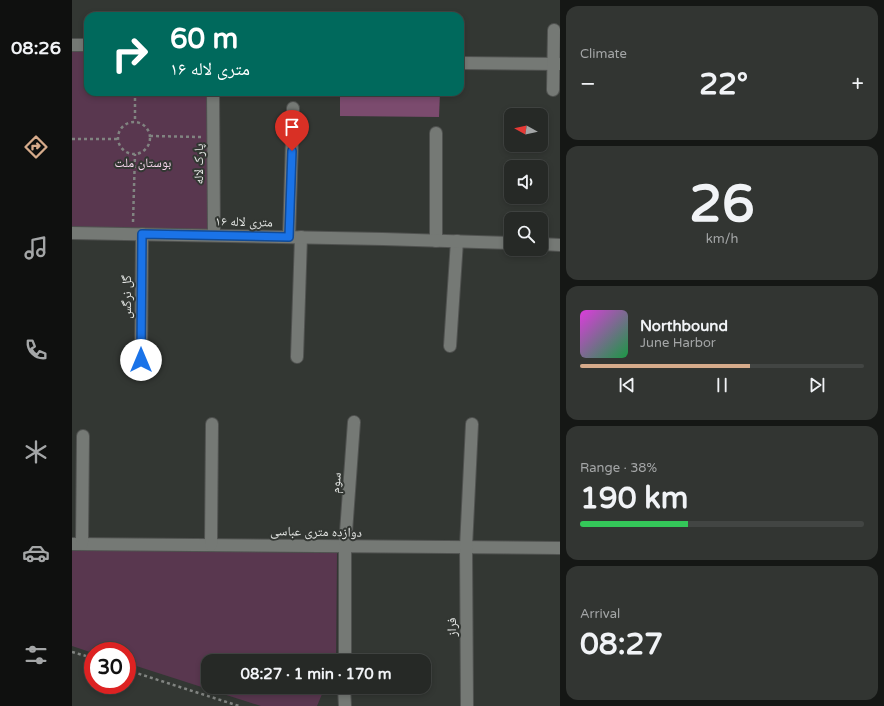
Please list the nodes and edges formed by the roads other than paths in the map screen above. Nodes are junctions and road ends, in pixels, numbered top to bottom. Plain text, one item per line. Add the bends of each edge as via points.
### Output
1 (554, 30) dead end
2 (72, 45) edge
3 (84, 45) edge
4 (464, 63) edge
5 (557, 64) edge
6 (553, 90) dead end
7 (213, 96) edge
8 (293, 108) dead end
9 (436, 134) dead end
10 (72, 232) edge
11 (137, 234) junction
12 (214, 235) junction
13 (295, 237) junction
14 (436, 240) junction
15 (457, 241) junction
16 (504, 243) edge
17 (548, 244) edge
18 (560, 245) edge
19 (450, 346) dead end
20 (297, 357) dead end
21 (141, 360) dead end
22 (354, 422) dead end
23 (212, 424) dead end
24 (472, 424) dead end
25 (83, 436) dead end
26 (77, 544) edge
27 (211, 544) junction
28 (345, 546) junction
29 (466, 547) junction
30 (560, 548) edge
31 (344, 654) edge
32 (342, 694) edge
33 (344, 694) edge
34 (337, 706) edge
35 (345, 706) edge
36 (467, 706) edge

1 - 5 street
2 - 3 street
4 - 5 street
5 - 6 street
7 - 12 street, پارک لاله
8 - 13 street
9 - 14 street
10 - 11 street, ۱۶ متری لاله
11 - 12 street, ۱۶ متری لاله
11 - 21 street, گل نرگس
12 - 13 street, ۱۶ متری لاله
13 - 14 street, ۱۶ متری لاله
13 - 20 street
14 - 15 street, ۱۶ متری لاله
15 - 16 street, ۱۶ متری لاله
15 - 19 street
17 - 18 street
22 - 28 street, سوم
23 - 27 street
24 - 29 street, فراز
25 - 26 street
26 - 27 street, دوازده متری عباسی
27 - 28 street, دوازده متری عباسی
28 - 29 street, دوازده متری عباسی
28 - 31 street, سوم
29 - 30 street, دوازده متری عباسی
29 - 36 street, فراز
32 - 34 street
33 - 35 street

